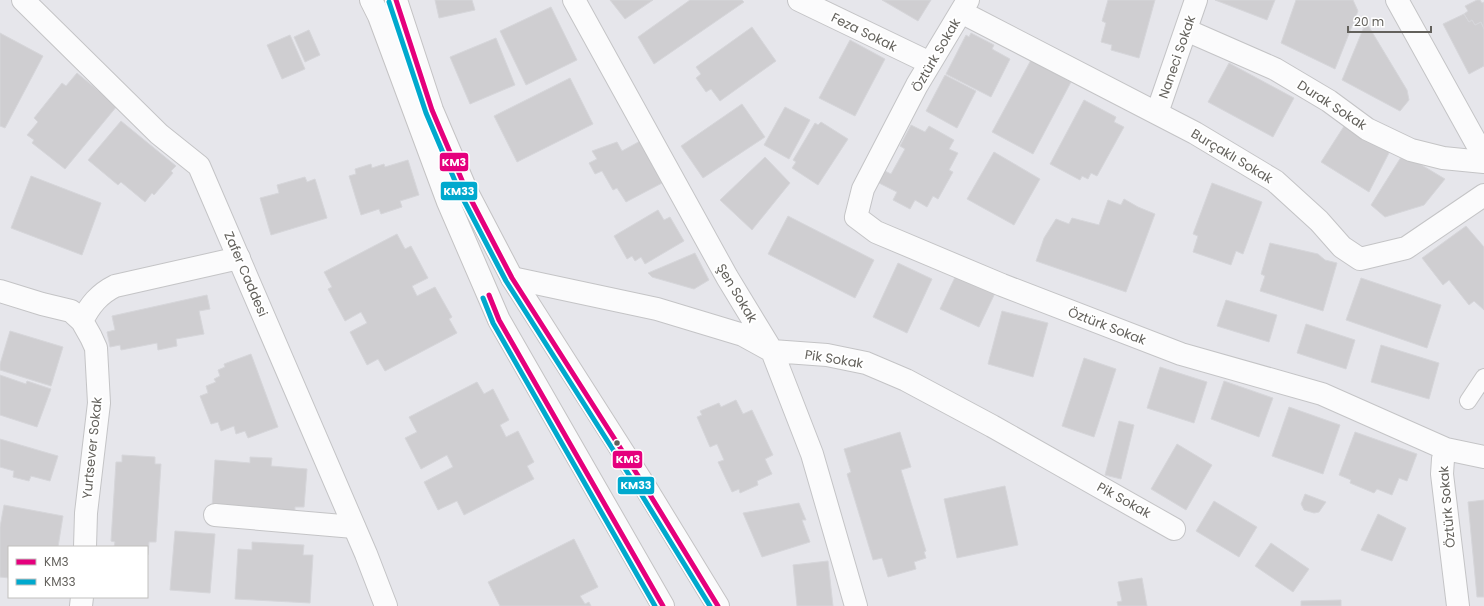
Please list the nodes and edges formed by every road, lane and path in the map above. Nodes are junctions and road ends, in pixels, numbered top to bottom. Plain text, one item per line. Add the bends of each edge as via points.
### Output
1 (23, 0) edge
2 (371, 0) edge
3 (396, 0) edge
4 (574, 0) edge
5 (798, 0) edge
6 (1196, 0) edge
7 (1397, 0) edge
8 (964, 6) edge
9 (1186, 30) junction
10 (930, 63) junction
11 (1157, 113) junction
12 (1484, 157) edge
13 (1484, 162) edge
14 (1484, 195) edge
15 (239, 258) junction
16 (512, 278) junction
17 (0, 291) edge
18 (82, 321) junction
19 (772, 351) junction
20 (1484, 377) edge
21 (1468, 402) dead end
22 (1446, 448) junction
23 (1484, 457) edge
24 (215, 515) dead end
25 (354, 527) junction
26 (1174, 529) dead end
27 (85, 546) edge
28 (386, 606) edge
29 (663, 606) edge
30 (718, 606) edge
31 (856, 606) edge
32 (1458, 606) edge

1 - 15 street, Zafer Caddesi via 159,134 200,166
2 - 29 street via 448,202 499,320
3 - 16 street via 432,110 468,192
4 - 19 street, Şen Sokak via 727,277
5 - 10 street, Feza Sokak
6 - 9 street, Naneci Sokak
7 - 12 street
8 - 10 street, Öztürk Sokak
8 - 11 street, Burçaklı Sokak
9 - 11 street, Naneci Sokak
9 - 13 street, Durak Sokak via 1275,69 1329,101 1367,129 1411,150 1443,158
10 - 22 street, Öztürk Sokak via 863,190 856,217 876,232 1002,285 1181,354 1322,394
11 - 14 street, Burçaklı Sokak via 1275,181 1319,221 1342,247 1360,259 1406,248
15 - 18 street via 115,286 97,298
15 - 25 street, Zafer Caddesi
16 - 19 street, Pik Sokak via 657,309 743,335
16 - 30 street
17 - 18 street, Yurtsever Sokak via 71,311
18 - 27 street, Yurtsever Sokak via 96,348 99,403 86,513
19 - 26 street, Pik Sokak via 827,355 866,363 906,380
19 - 31 street, Şen Sokak via 812,454
20 - 21 lane
22 - 23 street
22 - 32 street, Öztürk Sokak via 1442,474
24 - 25 street
25 - 28 street, Zafer Caddesi

